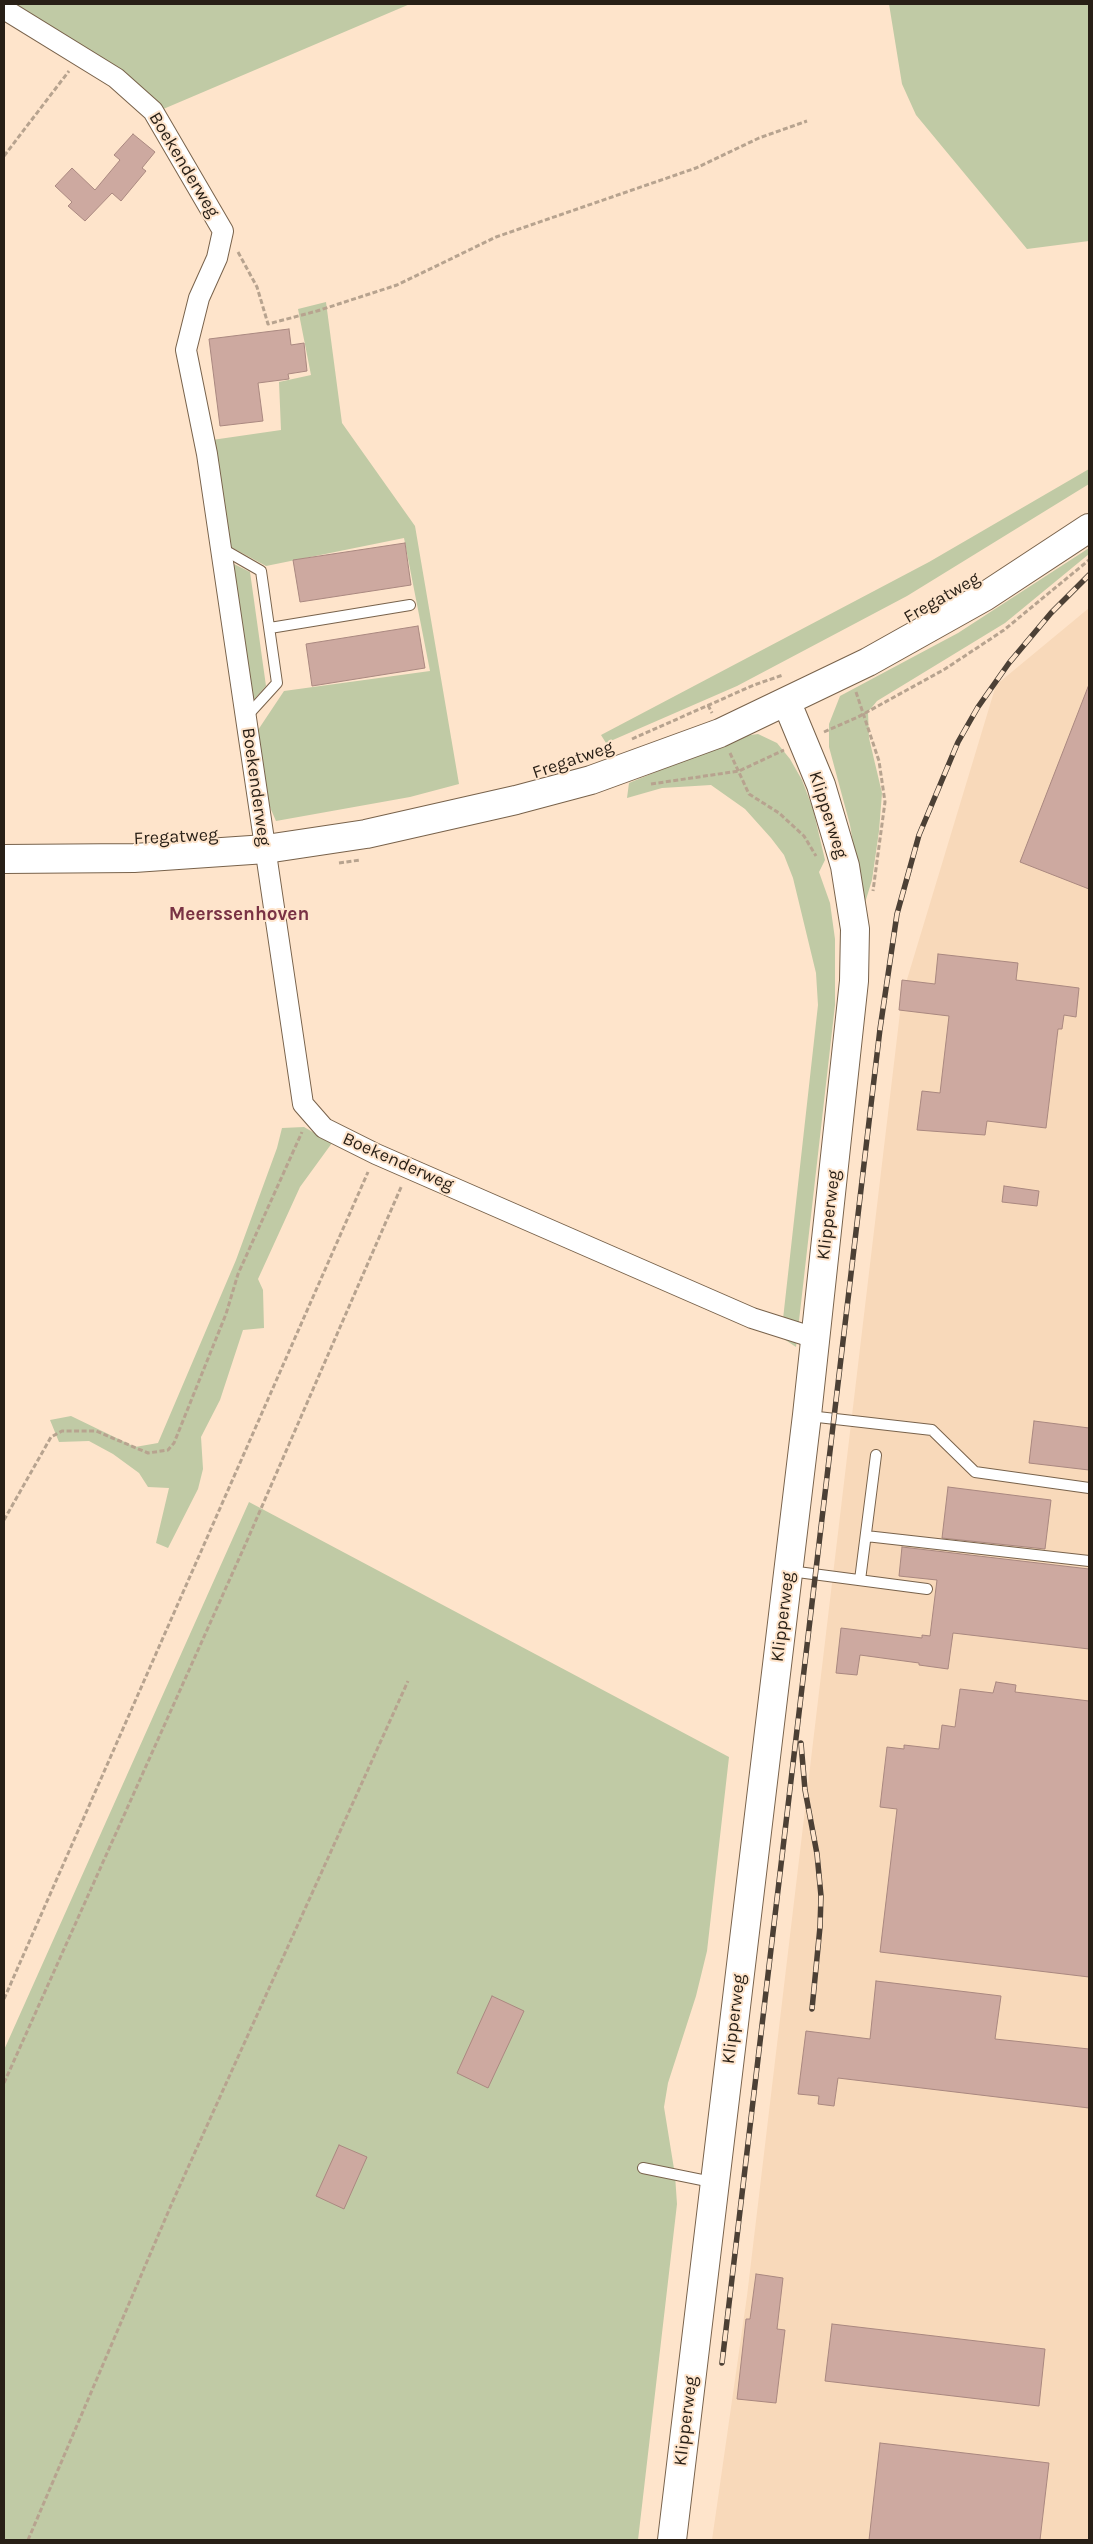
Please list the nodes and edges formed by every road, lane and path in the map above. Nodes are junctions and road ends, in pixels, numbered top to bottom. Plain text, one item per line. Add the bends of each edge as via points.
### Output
1 (4, 9) edge
2 (80, 57) junction
3 (807, 121) dead end
4 (4, 156) edge
5 (223, 231) junction
6 (1089, 528) edge
7 (220, 548) junction
8 (410, 605) dead end
9 (270, 628) junction
10 (789, 673) dead end
11 (848, 673) junction
12 (787, 703) junction
13 (246, 717) junction
14 (629, 740) dead end
15 (739, 771) dead end
16 (266, 848) junction
17 (4, 859) edge
18 (819, 862) dead end
19 (872, 901) dead end
20 (313, 1117) junction
21 (376, 1154) junction
22 (409, 1168) junction
23 (815, 1338) junction
24 (807, 1415) junction
25 (876, 1455) dead end
26 (1089, 1488) edge
27 (4, 1520) edge
28 (866, 1536) junction
29 (1089, 1561) edge
30 (788, 1571) junction
31 (860, 1580) junction
32 (927, 1589) dead end
33 (408, 1681) dead end
34 (4, 1999) edge
35 (4, 2083) edge
36 (643, 2168) dead end
37 (702, 2180) dead end
38 (28, 2540) edge
39 (672, 2540) edge

1 - 2 street, Boekenderweg
2 - 4 path
2 - 5 street, Boekenderweg via 116,78 153,111
3 - 5 path via 759,138 696,168 496,237 397,285 317,312 268,324 242,257
5 - 7 street, Boekenderweg via 217,258 199,298 186,350 207,454
6 - 11 street, Fregatweg via 984,597
7 - 9 lane via 261,571
7 - 13 street, Boekenderweg
8 - 9 lane
9 - 13 lane via 277,683
10 - 14 path, Fregatweg
11 - 12 street, Fregatweg
11 - 19 path via 864,713 883,780 884,818
12 - 16 street, Fregatweg via 720,733 591,780 366,834
12 - 23 street, Klipperweg via 821,785 845,866 855,929 851,1023
13 - 16 street, Boekenderweg
15 - 18 path, Klipperweg via 749,794 779,813 804,836
16 - 17 street, Fregatweg via 134,858
16 - 20 street, Boekenderweg via 298,1079 303,1104
20 - 21 street, Boekenderweg via 324,1128
20 - 27 path via 302,1132 238,1274 226,1314 174,1443 168,1450 148,1453 96,1431 62,1431 51,1437
21 - 22 street, Boekenderweg
21 - 34 path
22 - 23 street, Boekenderweg via 752,1318
22 - 35 path via 246,1543
23 - 24 street, Klipperweg
24 - 26 lane via 932,1430 975,1472
24 - 30 street, Klipperweg
25 - 28 lane
28 - 29 lane
28 - 31 lane
30 - 31 lane
30 - 39 street, Klipperweg
31 - 32 lane
33 - 38 path via 172,2203
36 - 37 lane

